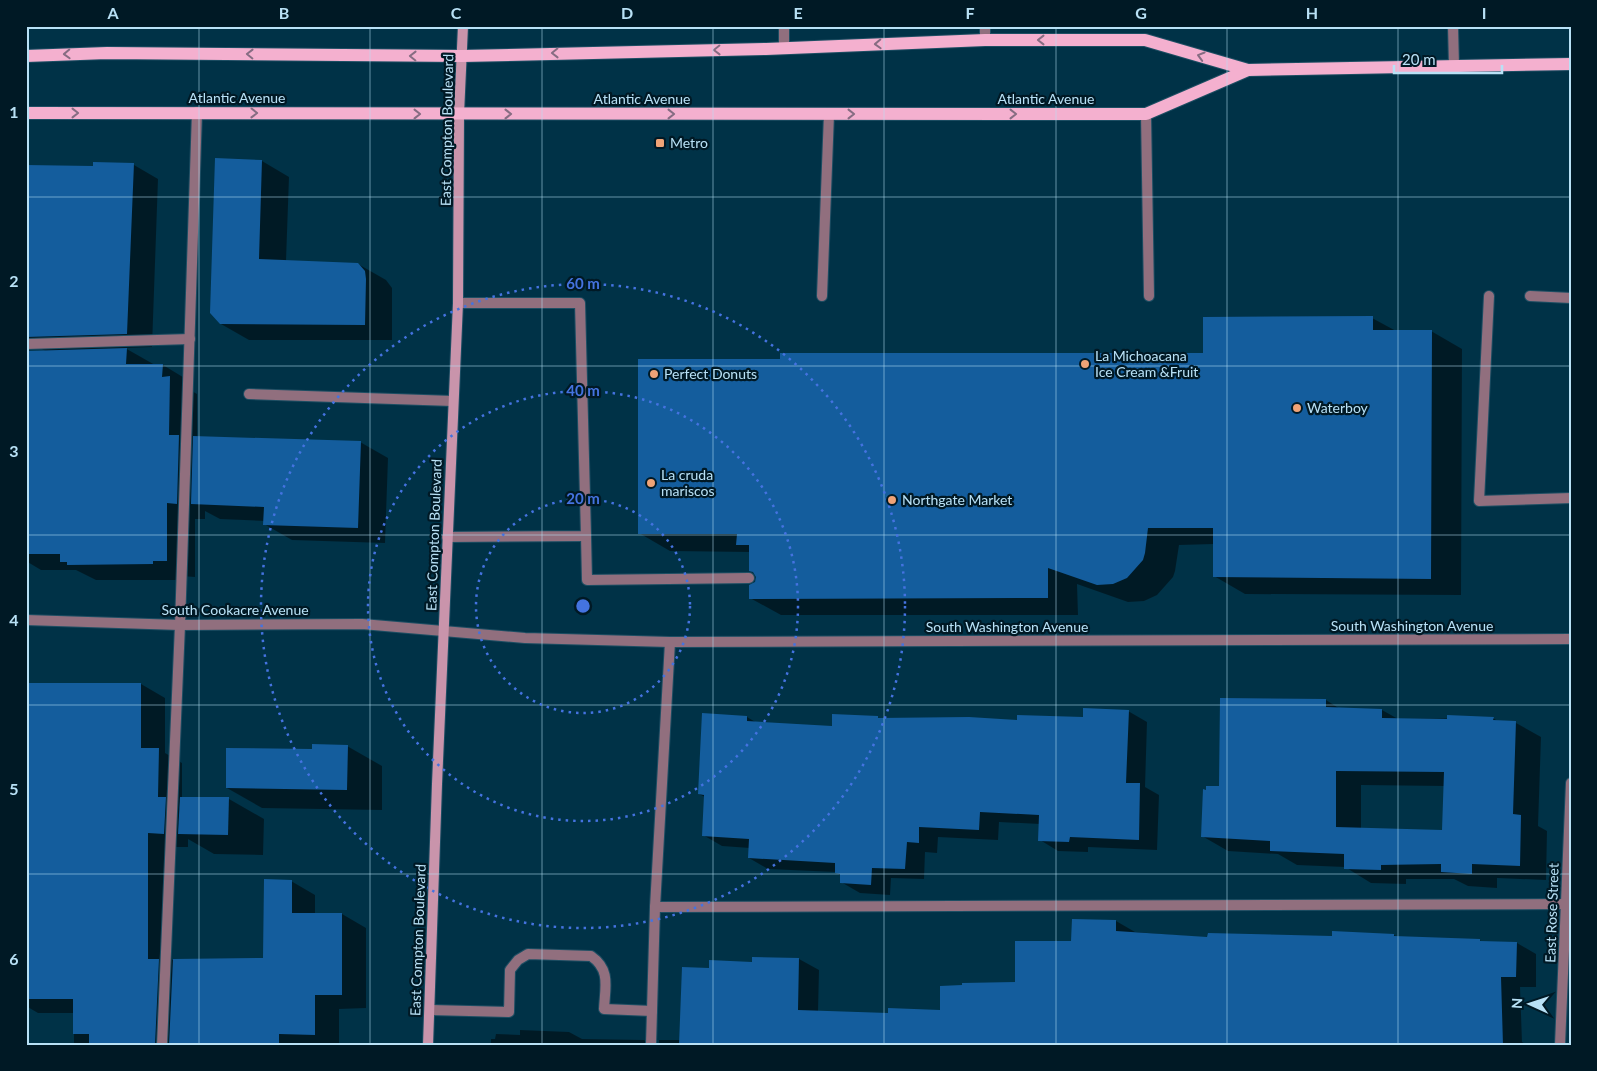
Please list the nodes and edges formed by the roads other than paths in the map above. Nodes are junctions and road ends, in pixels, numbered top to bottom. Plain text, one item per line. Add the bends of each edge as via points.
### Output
1 (463, 26) edge
2 (784, 26) edge
3 (985, 26) edge
4 (1453, 26) edge
5 (984, 40) junction
6 (784, 48) junction
7 (26, 56) edge
8 (462, 56) junction
9 (1571, 64) edge
10 (1454, 66) junction
11 (1248, 70) junction
12 (197, 112) junction
13 (26, 113) edge
14 (459, 114) junction
15 (829, 114) junction
16 (1146, 114) junction
17 (822, 296) dead end
18 (1149, 296) dead end
19 (1489, 296) dead end
20 (1530, 296) dead end
21 (1571, 298) edge
22 (458, 303) junction
23 (190, 339) junction
24 (26, 344) edge
25 (249, 394) dead end
26 (453, 401) junction
27 (1571, 498) edge
28 (586, 536) junction
29 (447, 537) junction
30 (749, 578) dead end
31 (26, 620) edge
32 (180, 624) junction
33 (444, 631) junction
34 (1571, 639) edge
35 (670, 642) junction
36 (1571, 783) edge
37 (1568, 904) edge
38 (656, 907) junction
39 (430, 1010) junction
40 (652, 1011) junction
41 (162, 1045) edge
42 (428, 1045) edge
43 (651, 1045) edge
44 (1560, 1045) edge

1 - 8 main road, East Compton Boulevard
2 - 6 street
3 - 5 street
4 - 10 street
5 -> 6 main road, Atlantic Avenue
11 -> 5 main road, Atlantic Avenue via 1145,40
6 -> 8 main road, Atlantic Avenue
8 -> 7 main road, Atlantic Avenue via 107,53
8 - 14 main road, East Compton Boulevard
9 - 10 main road, Atlantic Avenue
10 - 11 main road, Atlantic Avenue
11 - 16 main road, Atlantic Avenue
13 -> 12 main road, Atlantic Avenue
12 -> 14 main road, Atlantic Avenue
12 - 23 street
14 -> 15 main road, Atlantic Avenue
14 - 22 main road, East Compton Boulevard
15 -> 16 main road, Atlantic Avenue
15 - 17 street
16 - 18 street
19 - 27 street via 1479,501
20 - 21 street
22 - 26 main road, East Compton Boulevard
22 - 28 street via 580,303
23 - 24 street
23 - 32 street
25 - 26 street
26 - 29 main road, East Compton Boulevard
28 - 29 street
28 - 30 street via 587,580
29 - 33 main road, East Compton Boulevard
31 - 32 street, South Cookacre Avenue
32 - 33 street, South Cookacre Avenue via 362,624
32 - 41 street
33 - 35 street, South Washington Avenue via 525,638
33 - 39 main road, East Compton Boulevard
34 - 35 street, South Washington Avenue
35 - 38 street
36 - 37 street, East Rose Street
37 - 38 street
37 - 44 street, East Rose Street
38 - 40 street
39 - 40 street via 509,1012 510,970 528,954 591,956 600,962 606,973 604,1009
39 - 42 main road, East Compton Boulevard
40 - 43 street

